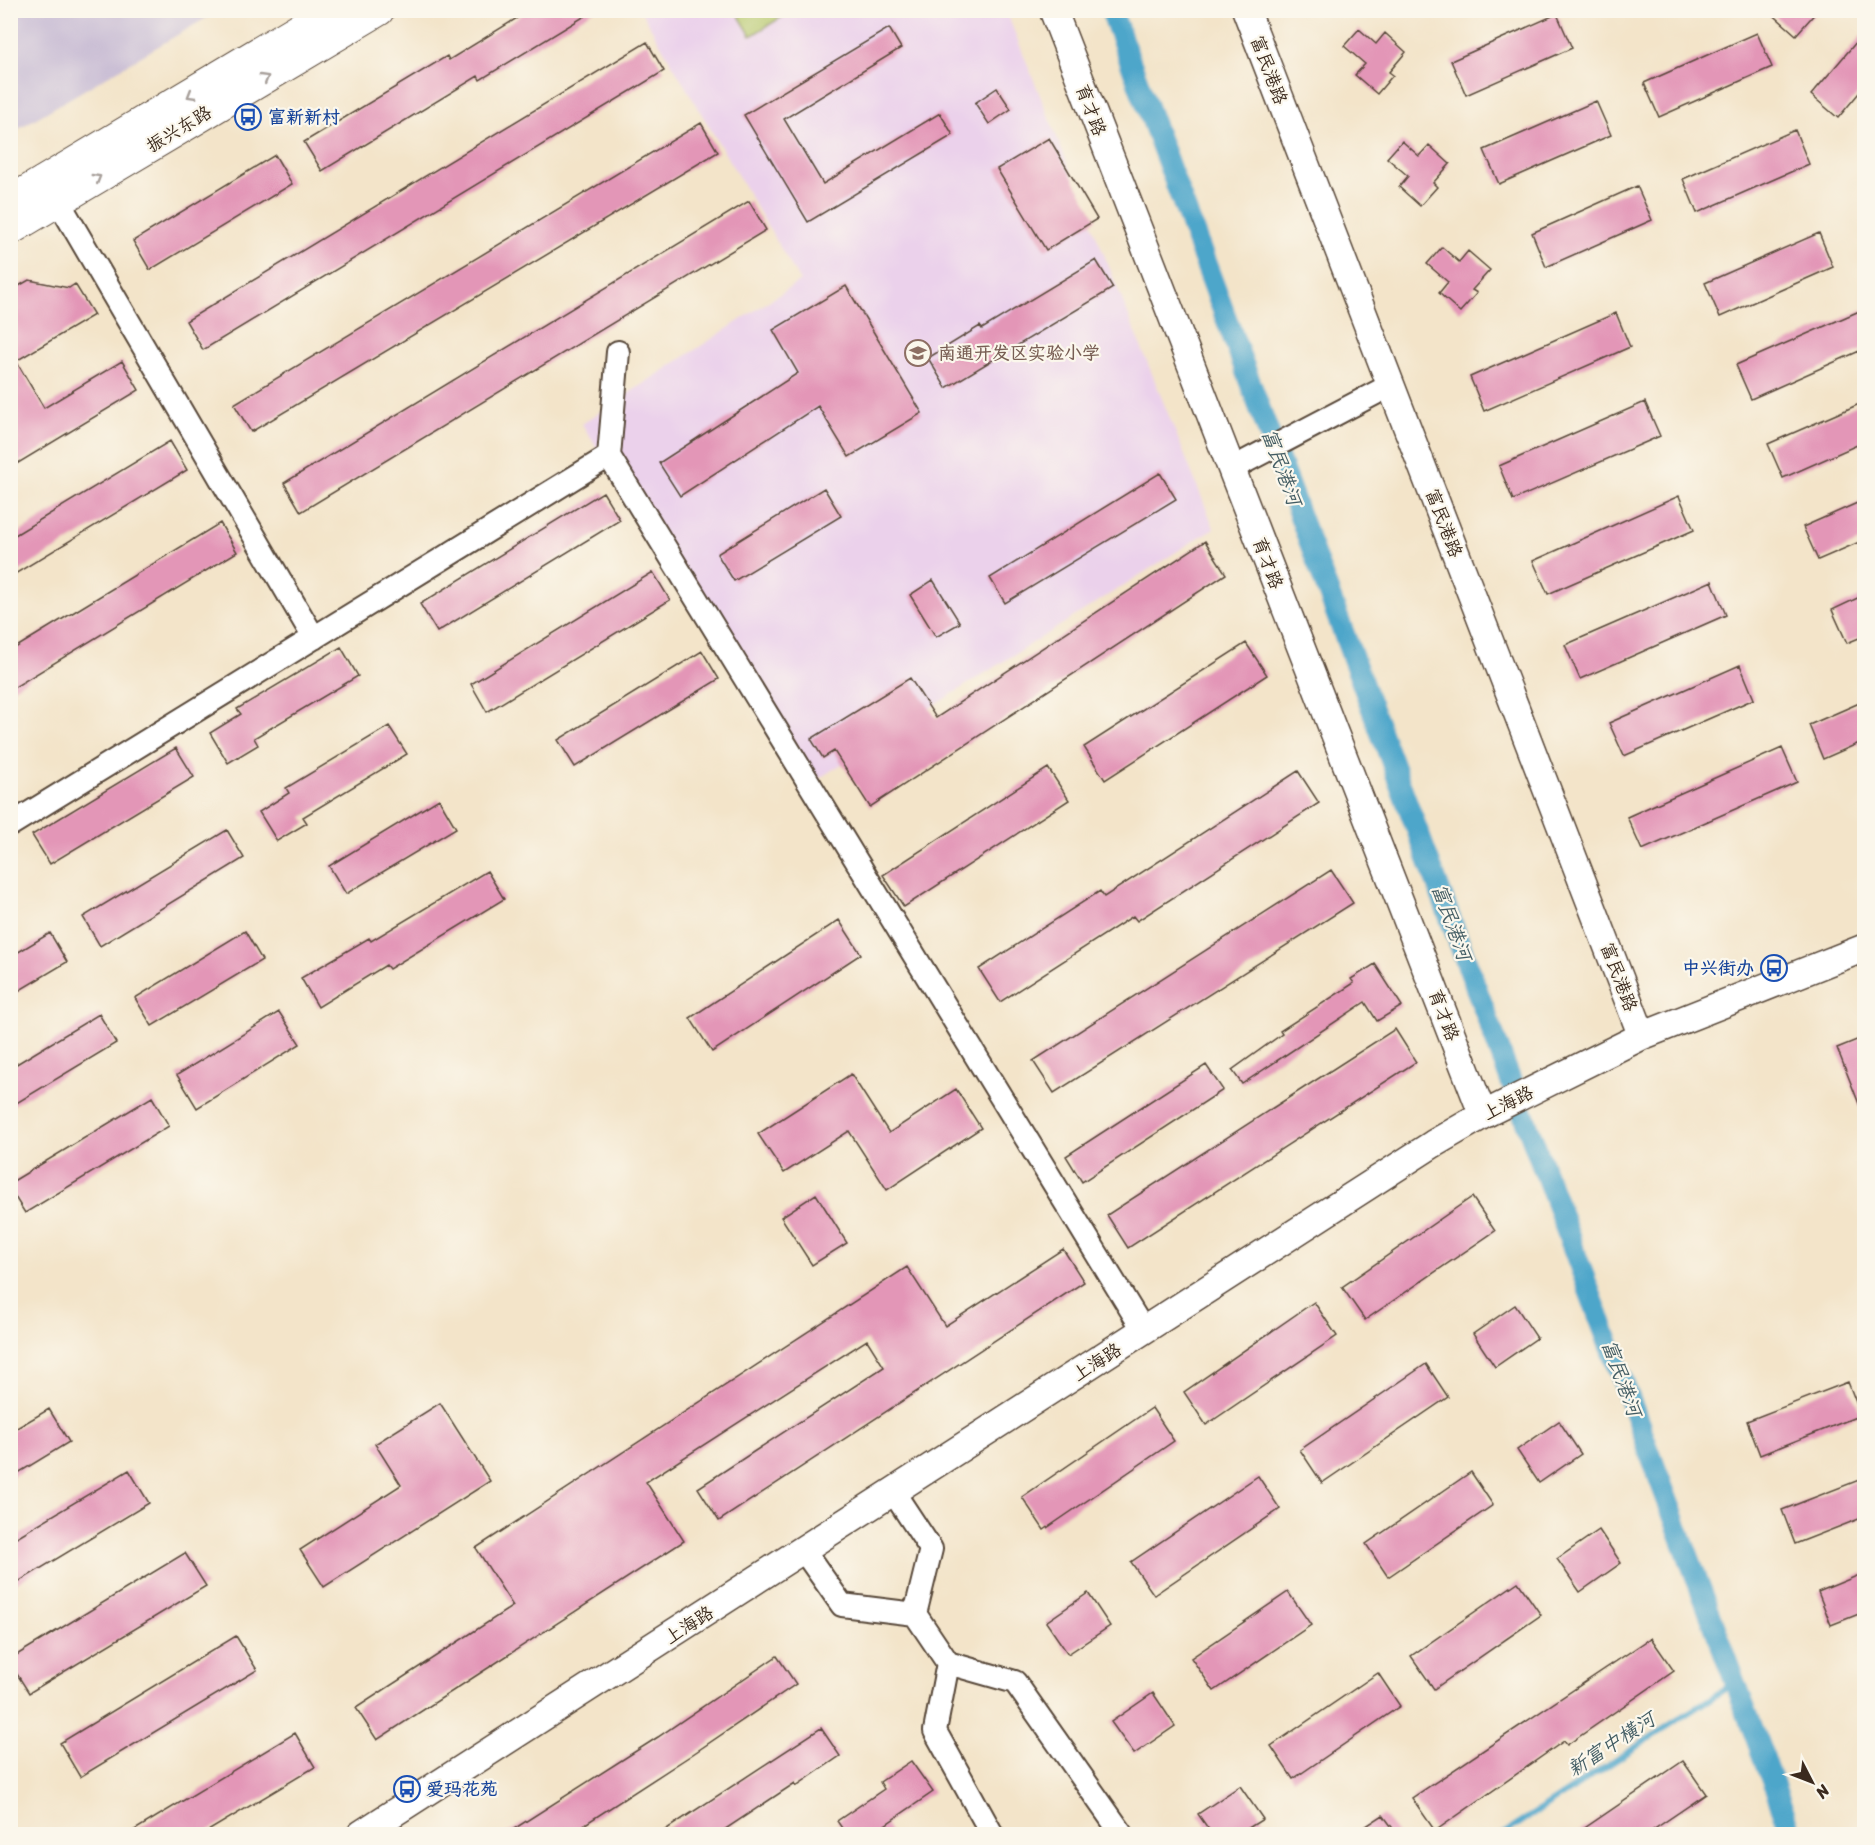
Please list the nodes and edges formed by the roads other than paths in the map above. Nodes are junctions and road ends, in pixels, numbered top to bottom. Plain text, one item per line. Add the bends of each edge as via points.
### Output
1 (331, 10) edge
2 (378, 10) edge
3 (1053, 10) edge
4 (1246, 10) edge
5 (52, 191) junction
6 (10, 202) edge
7 (10, 229) edge
8 (618, 352) dead end
9 (1390, 385) junction
10 (609, 456) junction
11 (1232, 468) junction
12 (314, 638) junction
13 (10, 825) edge
14 (1864, 948) edge
15 (1641, 1036) junction
16 (1484, 1114) junction
17 (1144, 1331) junction
18 (894, 1493) junction
19 (804, 1551) junction
20 (915, 1614) junction
21 (948, 1663) junction
22 (361, 1834) edge
23 (993, 1834) edge
24 (1122, 1834) edge

1 -> 5 main road, 振兴东路
5 -> 2 main road, 振兴东路
3 - 11 street, 育才路
4 - 9 street, 富民港路
5 - 6 main road, 振兴东路
5 - 7 main road, 振兴东路
5 - 12 street
8 - 10 street
9 - 11 street
9 - 15 street, 富民港路
10 - 12 street
10 - 17 street
11 - 16 street, 育才路
12 - 13 street
14 - 15 street, 上海路
15 - 16 street, 上海路
16 - 17 street, 上海路
17 - 18 street, 上海路
18 - 19 street, 上海路
18 - 20 street via 931,1549
19 - 20 street via 842,1605
19 - 22 street, 上海路
20 - 21 street
21 - 23 street via 935,1731
21 - 24 street via 1015,1682

